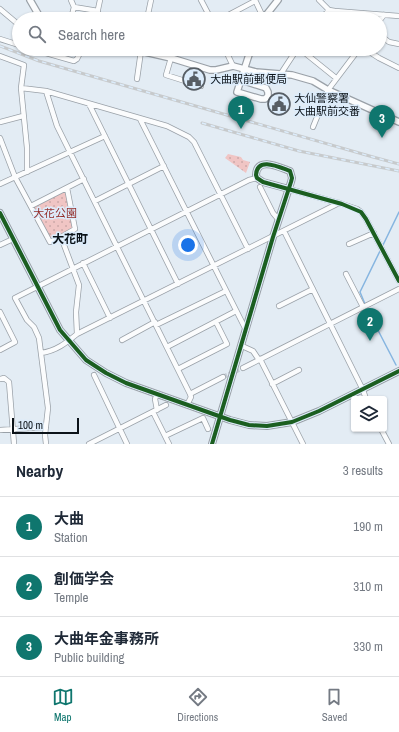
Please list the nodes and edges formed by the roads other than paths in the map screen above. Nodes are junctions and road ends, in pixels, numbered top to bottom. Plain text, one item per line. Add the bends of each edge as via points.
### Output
1 (30, 0) edge
2 (71, 0) edge
3 (100, 0) edge
4 (151, 0) edge
5 (201, 0) edge
6 (278, 0) edge
7 (319, 0) edge
8 (255, 1) edge
9 (74, 7) junction
10 (0, 9) edge
11 (329, 10) joint
12 (98, 11) joint
13 (37, 12) edge
14 (73, 12) edge
15 (148, 12) edge
16 (207, 12) edge
17 (234, 12) edge
18 (260, 12) edge
19 (269, 12) edge
20 (356, 12) edge
21 (387, 14) edge
22 (399, 16) edge
23 (12, 20) edge
24 (0, 38) edge
25 (387, 40) edge
26 (12, 42) edge
27 (399, 44) edge
28 (0, 56) edge
29 (56, 56) edge
30 (78, 56) edge
31 (139, 56) edge
32 (163, 56) edge
33 (228, 56) edge
34 (249, 56) edge
35 (293, 56) edge
36 (307, 56) edge
37 (353, 56) edge
38 (376, 56) edge
39 (171, 58) junction
40 (233, 66) junction
41 (399, 68) edge
42 (245, 69) junction
43 (280, 75) junction
44 (336, 78) junction
45 (137, 79) dead end
46 (241, 80) junction
47 (201, 86) dead end
48 (21, 88) junction
49 (328, 90) junction
50 (46, 91) junction
51 (89, 104) junction
52 (23, 116) junction
53 (140, 118) junction
54 (0, 122) edge
55 (399, 122) edge
56 (313, 127) dead end
57 (105, 136) junction
58 (0, 138) edge
59 (70, 152) junction
60 (164, 166) junction
61 (27, 172) junction
62 (16, 177) junction
63 (257, 178) junction
64 (84, 179) junction
65 (128, 183) junction
66 (0, 184) edge
67 (260, 187) dead end
68 (67, 188) junction
69 (289, 189) junction
70 (220, 194) junction
71 (95, 200) junction
72 (339, 203) junction
73 (31, 206) junction
74 (187, 211) junction
75 (0, 213) edge
76 (278, 219) junction
77 (150, 229) junction
78 (284, 231) junction
79 (374, 233) junction
80 (61, 237) junction
81 (273, 237) junction
82 (13, 239) junction
83 (350, 244) dead end
84 (0, 246) edge
85 (117, 246) junction
86 (248, 249) junction
87 (83, 263) junction
88 (214, 266) junction
89 (73, 268) junction
90 (346, 274) dead end
91 (399, 281) edge
92 (178, 284) junction
93 (37, 286) junction
94 (313, 289) junction
95 (399, 289) edge
96 (226, 290) junction
97 (144, 300) junction
98 (279, 306) dead end
99 (363, 308) junction
100 (236, 311) junction
101 (0, 312) edge
102 (110, 318) junction
103 (2, 322) edge
104 (216, 322) junction
105 (155, 324) junction
106 (330, 324) junction
107 (246, 330) junction
108 (77, 334) junction
109 (122, 340) dead end
110 (68, 341) junction
111 (242, 346) junction
112 (167, 347) junction
113 (0, 350) edge
114 (41, 353) junction
115 (259, 359) junction
116 (243, 368) tunnel mouth
117 (178, 369) junction
118 (299, 370) dead end
119 (399, 371) edge
120 (94, 375) dead end
121 (223, 377) tunnel mouth
122 (0, 379) edge
123 (272, 384) junction
124 (363, 390) junction
125 (157, 394) junction
126 (190, 394) junction
127 (365, 396) edge
128 (166, 405) dead end
129 (187, 405) junction
130 (155, 411) junction
131 (220, 416) junction
132 (292, 422) junction
133 (46, 426) junction
134 (12, 428) junction
135 (120, 429) junction
136 (208, 429) dead end
137 (0, 430) edge
138 (382, 432) edge
139 (165, 436) junction
140 (14, 444) edge
141 (46, 444) edge
142 (89, 444) edge
143 (127, 444) edge
144 (169, 444) edge
145 (212, 444) edge
146 (303, 444) edge
147 (388, 444) edge

1 - 13 street
2 - 9 street
3 - 12 street
4 - 15 street
5 - 16 street
6 - 19 street
7 - 11 street
8 - 17 street
8 - 18 street
9 - 12 street
9 - 14 street
10 - 23 street
11 - 20 street
21 - 22 street
24 - 26 street
25 - 27 street
28 - 48 street via 24,65
29 - 30 street via 74,61
31 - 45 street
32 - 39 street
33 - 40 street
34 - 42 street
35 - 43 street
36 - 44 street
37 - 44 street
38 - 41 street
39 - 40 street via 210,70
39 - 47 street via 166,75
40 - 42 street
42 - 43 street
42 - 46 street
43 - 49 street via 313,82
44 - 49 street
46 - 46 street via 266,88 268,96 260,99 237,92
48 - 50 street
48 - 52 street
49 - 55 street
49 - 56 street
50 - 51 street
50 - 59 street
51 - 53 street
51 - 57 street
52 - 54 street
52 - 61 street
53 - 60 street
53 - 70 street via 168,126 189,137 194,142
57 - 59 street
57 - 65 street
58 - 62 street
59 - 61 street
59 - 64 street
60 - 65 street
60 - 74 street
61 - 62 street
62 - 66 street
62 - 73 street
63 - 69 street
63 - 69 street via 256,171 261,164 286,169 290,171 292,178
63 - 70 street
64 - 68 street
64 - 71 street
65 - 71 street
65 - 77 street
67 - 76 street
68 - 73 street
68 - 80 street via 75,229
69 - 72 street
69 - 76 street
70 - 74 street
70 - 86 street
71 - 85 street
72 - 78 street
72 - 79 street via 362,212
73 - 80 street via 50,242
74 - 77 street
74 - 88 street
75 - 82 street
76 - 81 street
77 - 85 street
77 - 92 street
78 - 81 street
78 - 94 street
79 - 83 street
79 - 91 street
80 - 89 street
81 - 86 street
81 - 107 street
82 - 84 street
82 - 93 street
85 - 87 street
85 - 97 street
86 - 88 street
87 - 89 street
87 - 102 street
88 - 92 street
88 - 96 street
89 - 93 street
89 - 108 street via 79,285
90 - 99 street
92 - 97 street
93 - 110 street
93 - 114 street via 14,298 40,338
94 - 98 street
94 - 106 street
95 - 99 street
96 - 100 street
96 - 105 street
97 - 102 street
97 - 105 street
99 - 106 street
100 - 104 street
100 - 107 street
101 - 103 street
102 - 108 street
103 - 113 street via 15,342
104 - 112 street
104 - 117 street via 227,344
105 - 109 street
105 - 112 street
106 - 115 street
106 - 124 street
107 - 111 street
108 - 110 street
110 - 114 street via 58,349
110 - 125 street via 86,360 106,373
111 - 115 street via 253,351
111 - 131 street
112 - 117 street
114 - 133 street via 48,408
115 - 116 street
115 - 123 street
117 - 126 street
118 - 123 street
119 - 124 street
120 - 135 street
121 - 126 street
122 - 134 street via 4,378 9,382
123 - 132 street
124 - 127 street
124 - 132 street
125 - 129 street
125 - 130 street
126 - 129 street
128 - 130 street
129 - 131 street
130 - 135 street
130 - 139 street
131 - 132 street via 253,425 267,426
131 - 145 street
132 - 146 street
133 - 134 street
133 - 141 street
134 - 137 street
134 - 140 street
135 - 142 street
135 - 143 street
136 - 139 street via 203,418
138 - 147 street
139 - 144 street

